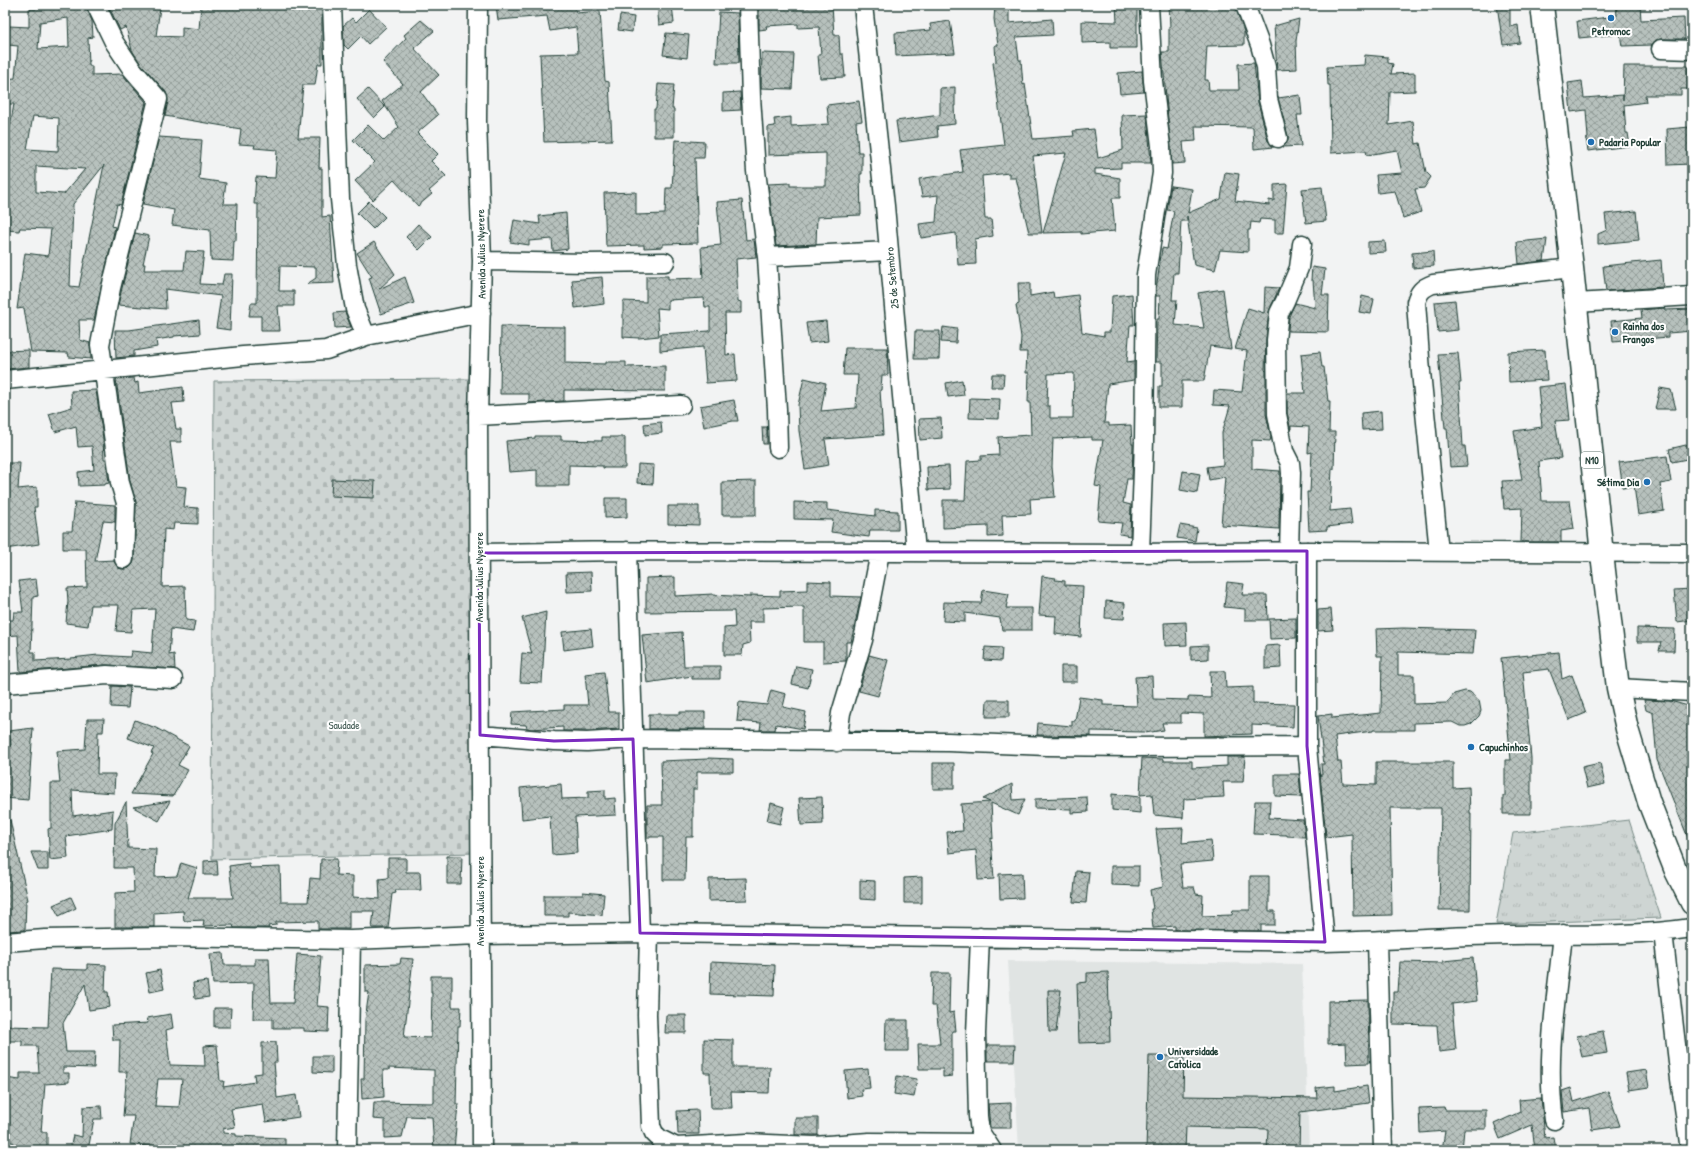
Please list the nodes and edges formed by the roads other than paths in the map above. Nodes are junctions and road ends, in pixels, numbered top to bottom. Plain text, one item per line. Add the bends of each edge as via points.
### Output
1 (96, 5) edge
2 (332, 5) edge
3 (478, 5) edge
4 (748, 5) edge
5 (863, 5) edge
6 (1149, 5) edge
7 (1245, 5) edge
8 (1542, 5) edge
9 (1661, 49) dead end
10 (1692, 50) edge
11 (1278, 138) dead end
12 (1302, 244) dead end
13 (890, 251) junction
14 (767, 257) junction
15 (482, 261) junction
16 (665, 262) dead end
17 (1572, 268) junction
18 (1692, 296) edge
19 (1576, 303) junction
20 (481, 313) junction
21 (366, 336) junction
22 (103, 369) junction
23 (5, 380) edge
24 (681, 406) dead end
25 (478, 416) junction
26 (778, 448) dead end
27 (627, 551) junction
28 (1307, 551) junction
29 (880, 552) junction
30 (916, 552) junction
31 (1289, 552) junction
32 (1440, 552) junction
33 (479, 553) junction
34 (1140, 553) junction
35 (1602, 554) junction
36 (1692, 554) edge
37 (124, 559) dead end
38 (173, 679) dead end
39 (5, 684) edge
40 (1618, 688) junction
41 (1692, 692) edge
42 (480, 735) junction
43 (633, 740) junction
44 (837, 742) junction
45 (1307, 746) junction
46 (1692, 904) edge
47 (1692, 928) edge
48 (1663, 932) junction
49 (644, 933) junction
50 (1563, 934) junction
51 (480, 935) junction
52 (980, 937) junction
53 (351, 940) junction
54 (1378, 941) junction
55 (5, 942) edge
56 (1325, 942) junction
57 (1554, 1120) dead end
58 (989, 1146) edge
59 (347, 1150) edge
60 (482, 1150) edge
61 (1383, 1150) edge
62 (1690, 1150) edge

1 - 22 street via 114,42 132,69 158,99 104,325 100,345
2 - 21 street via 340,200 355,309
3 - 15 street, Avenida Julius Nyerere via 477,122
4 - 14 street via 756,171
5 - 13 street, 25 de Setembro
6 - 34 street via 1162,173 1146,275
7 - 11 street via 1266,67 1268,99
8 - 17 main road, N10
9 - 10 street
12 - 31 street via 1299,268 1279,313 1276,340 1277,414 1291,473
13 - 14 street
13 - 30 street, 25 de Setembro
14 - 26 street
15 - 16 street via 588,264
15 - 20 street, Avenida Julius Nyerere
17 - 19 main road, N10
17 - 32 street via 1433,284 1418,293 1416,302 1421,372
18 - 19 street
19 - 35 main road, N10
20 - 21 street
20 - 25 street, Avenida Julius Nyerere
21 - 22 street via 326,350
22 - 23 street
22 - 37 street via 120,483 126,503
24 - 25 street
25 - 33 street, Avenida Julius Nyerere
27 - 29 street
27 - 33 street
27 - 43 street
28 - 31 street
28 - 32 street
28 - 45 street
29 - 30 street
29 - 44 street via 863,640 841,713
30 - 34 street
31 - 34 street
32 - 35 street
33 - 42 street, Avenida Julius Nyerere
35 - 36 street
35 - 40 main road, N10
38 - 39 street via 107,675
40 - 41 street
40 - 46 main road, N10 via 1627,730 1649,802
42 - 43 street via 554,741
42 - 51 street, Avenida Julius Nyerere
43 - 44 street
43 - 49 street
44 - 45 street via 1130,747
45 - 56 street
47 - 48 street
48 - 50 street
48 - 62 street
49 - 51 street
49 - 52 street
49 - 58 street via 652,1126 660,1139 676,1147 747,1143 808,1146 876,1142
50 - 54 street
50 - 57 street via 1552,1046
51 - 53 street
51 - 60 street, Avenida Julius Nyerere
52 - 56 street
52 - 58 street via 976,1034 978,1116 980,1132
53 - 55 street via 163,936
53 - 59 street
54 - 56 street
54 - 61 street

